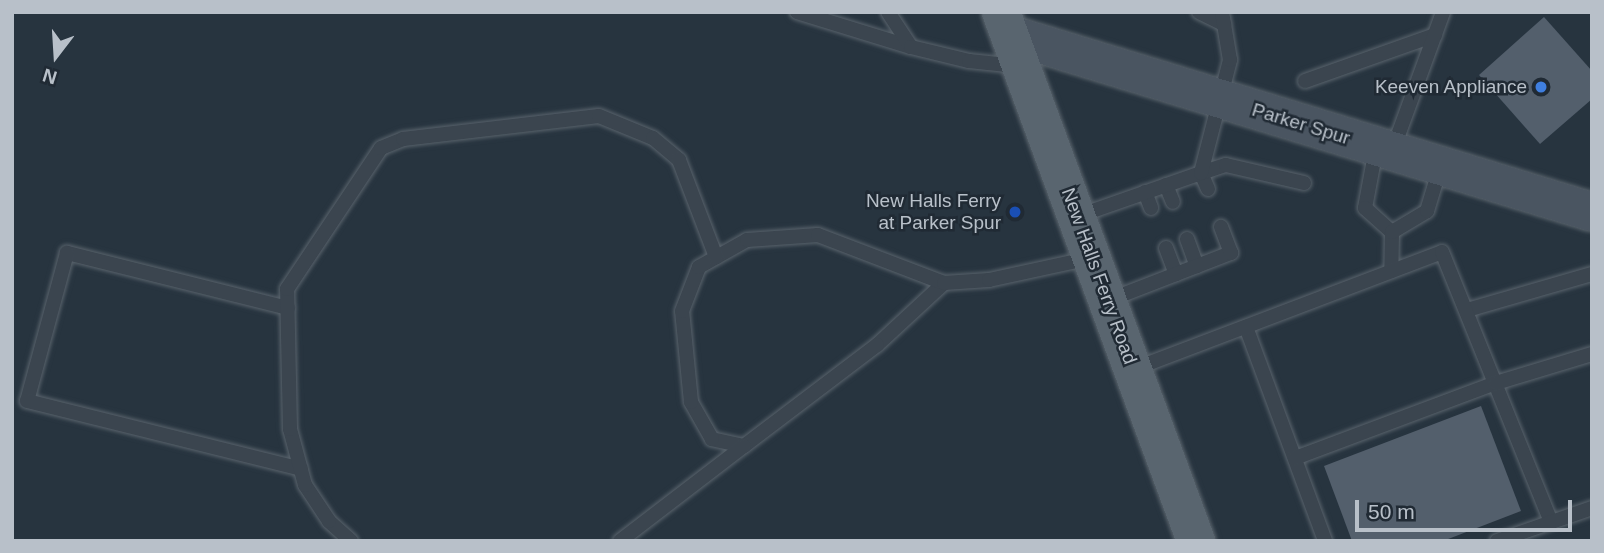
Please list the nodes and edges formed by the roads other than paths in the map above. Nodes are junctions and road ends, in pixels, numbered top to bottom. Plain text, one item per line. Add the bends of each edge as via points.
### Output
1 (797, 12) edge
2 (888, 12) edge
3 (1199, 12) edge
4 (1444, 12) edge
5 (1223, 18) edge
6 (1435, 35) junction
7 (1011, 38) edge
8 (911, 47) junction
9 (1305, 81) dead end
10 (1220, 99) junction
11 (1384, 149) junction
12 (1441, 166) junction
13 (1201, 173) junction
14 (1304, 183) dead end
15 (1166, 185) junction
16 (1208, 189) dead end
17 (1145, 192) junction
18 (1173, 202) dead end
19 (1151, 208) dead end
20 (1592, 212) edge
21 (1077, 215) junction
22 (1221, 227) dead end
23 (1392, 232) junction
24 (1187, 239) dead end
25 (1166, 248) dead end
26 (716, 257) junction
27 (1092, 257) junction
28 (1198, 266) junction
29 (1391, 271) junction
30 (1176, 274) junction
31 (1592, 274) edge
32 (944, 283) junction
33 (1108, 300) junction
34 (288, 308) junction
35 (1467, 310) junction
36 (1246, 327) junction
37 (1592, 354) edge
38 (1133, 369) junction
39 (1496, 383) junction
40 (744, 446) junction
41 (1294, 458) junction
42 (301, 469) junction
43 (1592, 508) edge
44 (1551, 522) junction
45 (351, 541) edge
46 (620, 541) edge
47 (1196, 541) edge
48 (1325, 541) edge
49 (1497, 541) edge

1 - 8 lane
2 - 8 lane
3 - 5 lane
4 - 6 lane
5 - 10 lane via 1230,60
6 - 9 lane
6 - 11 lane
7 - 8 lane via 969,61
7 - 10 street, Parker Spur
7 - 21 main road, New Halls Ferry Road
10 - 11 street, Parker Spur
10 - 13 lane
11 - 12 street, Parker Spur
11 - 23 lane via 1365,208
12 - 20 street, Parker Spur
12 - 23 lane via 1427,211
13 - 14 lane via 1226,165
13 - 15 lane
13 - 16 lane
15 - 17 lane
15 - 18 lane
17 - 19 lane
17 - 21 lane
21 - 27 main road, New Halls Ferry Road
22 - 28 lane via 1231,253
23 - 29 lane
24 - 28 lane
25 - 30 lane
26 - 32 lane via 747,240 818,235
26 - 34 lane via 679,160 653,138 599,116 429,136 381,148 287,289
26 - 40 lane via 699,267 682,312 691,402 712,439
27 - 32 lane via 989,280
27 - 33 main road, New Halls Ferry Road
28 - 30 lane
29 - 35 lane via 1442,252
29 - 36 lane
30 - 33 lane
31 - 35 lane
32 - 40 lane via 877,345
33 - 38 main road, New Halls Ferry Road
34 - 42 lane via 290,429
34 - 42 lane via 67,253 27,401
35 - 39 lane
36 - 38 lane
36 - 41 lane
37 - 39 lane
38 - 47 main road, New Halls Ferry Road
39 - 41 lane
39 - 44 lane
40 - 46 lane
41 - 48 lane
42 - 45 lane via 329,521
43 - 44 lane
44 - 49 lane

